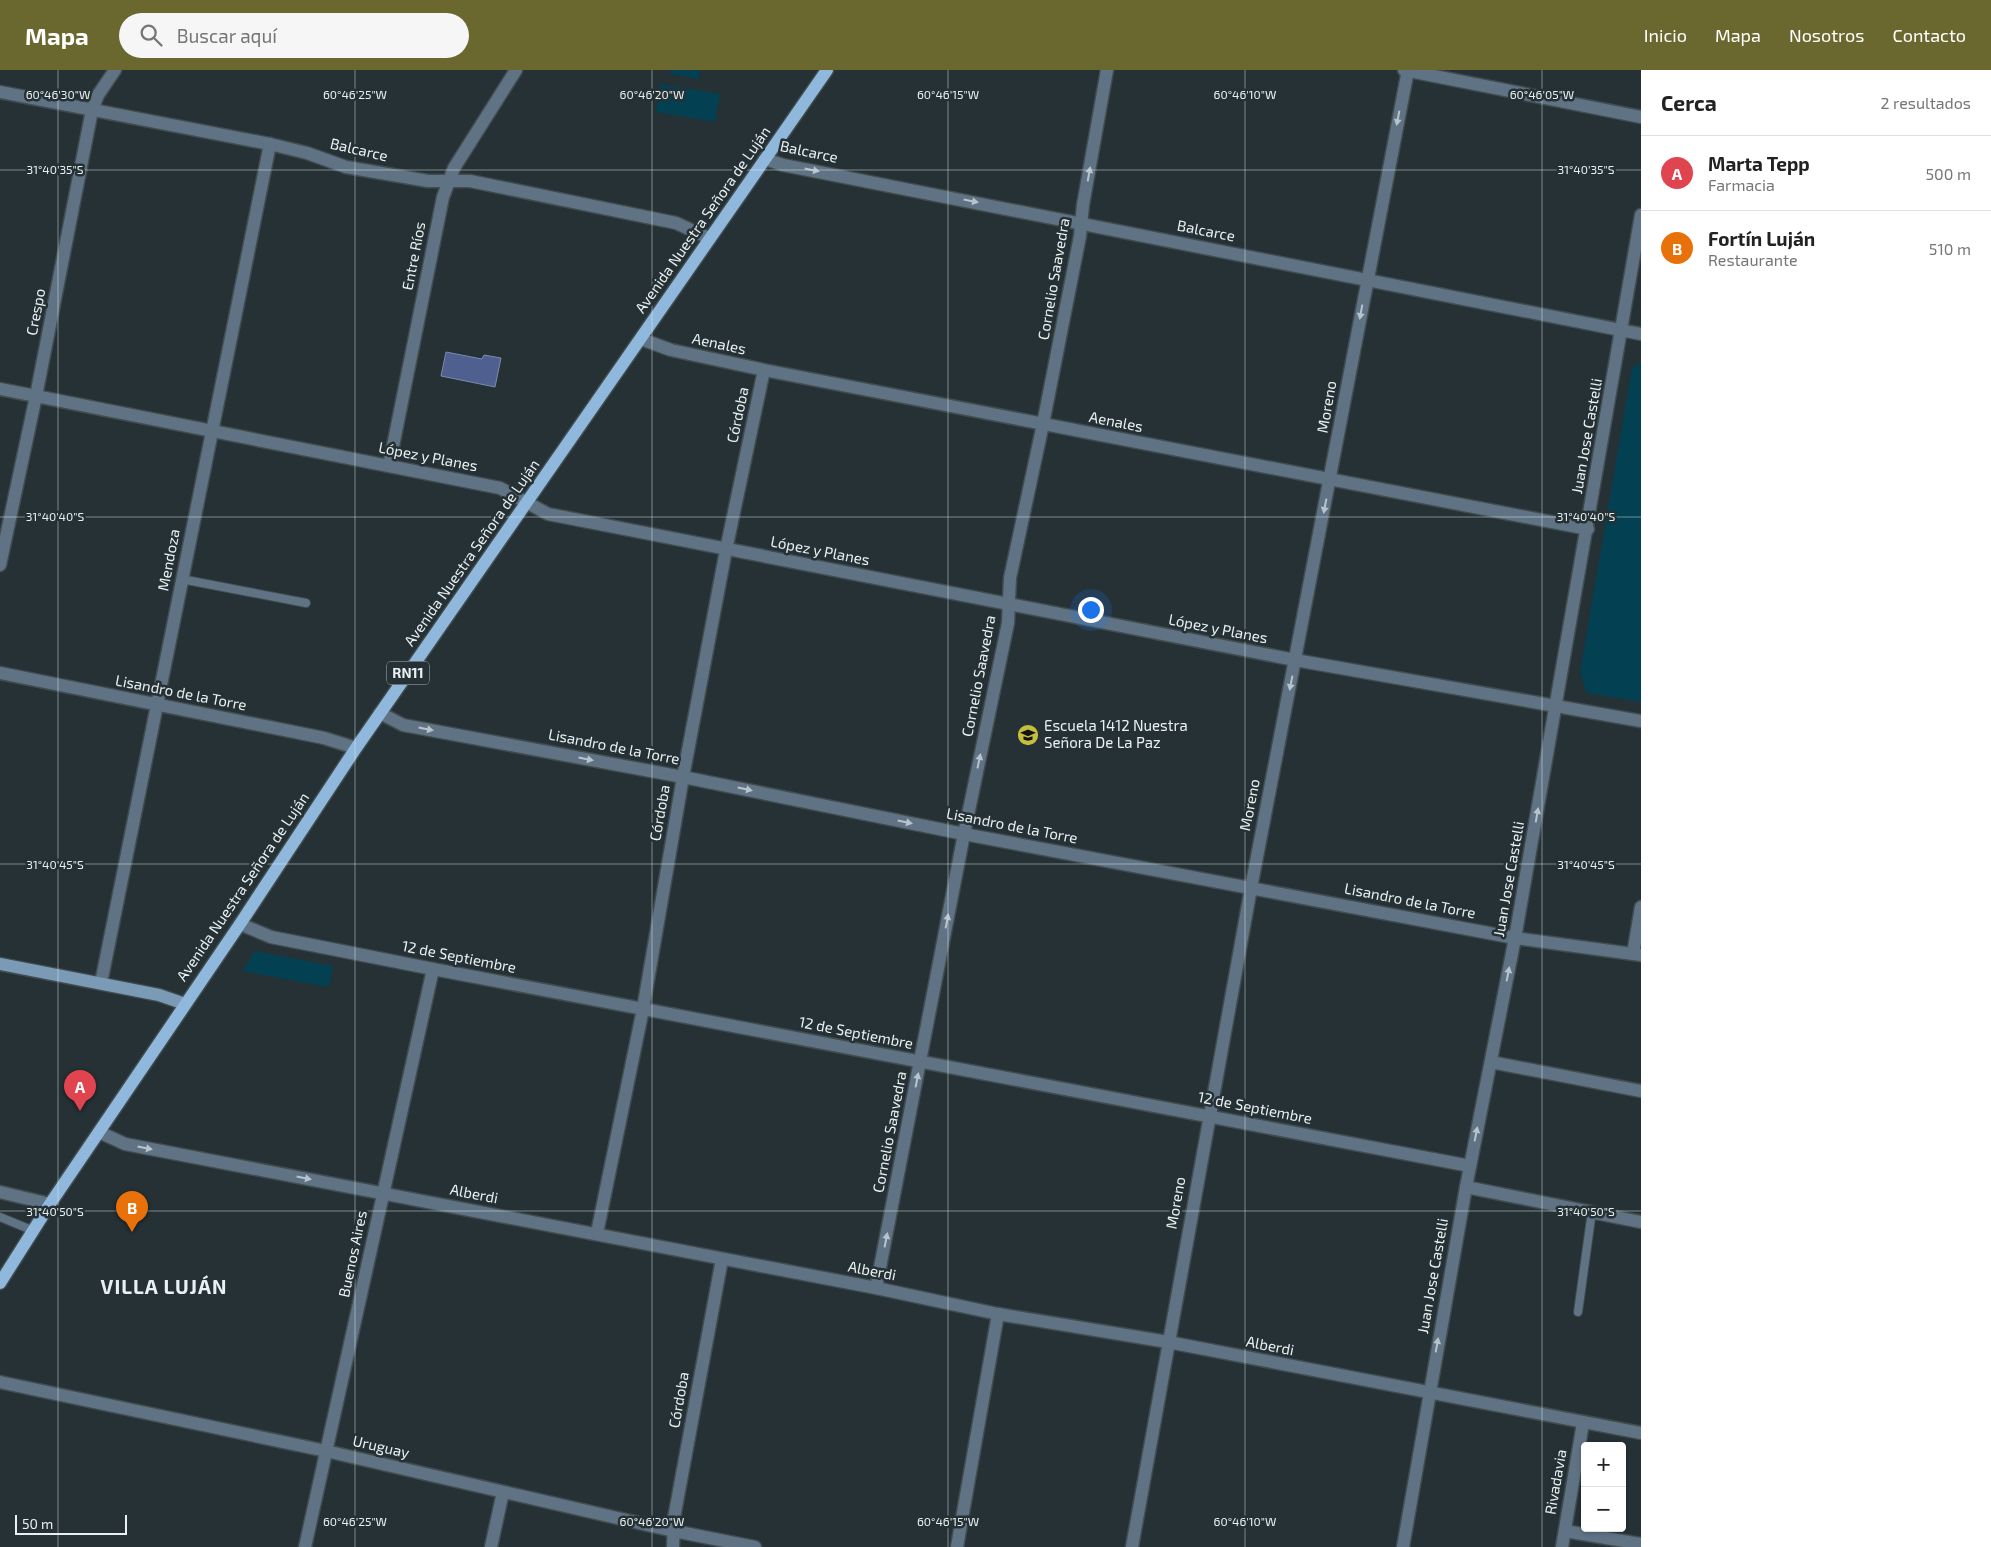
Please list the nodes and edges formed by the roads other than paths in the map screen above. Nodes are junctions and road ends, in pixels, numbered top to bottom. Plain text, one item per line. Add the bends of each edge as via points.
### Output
1 (115, 70) edge
2 (516, 70) edge
3 (827, 70) edge
4 (1107, 70) edge
5 (1406, 70) edge
6 (0, 92) edge
7 (92, 110) junction
8 (1641, 117) edge
9 (270, 144) junction
10 (764, 159) junction
11 (449, 180) junction
12 (1641, 215) edge
13 (1081, 222) junction
14 (708, 238) junction
15 (1367, 280) junction
16 (1622, 330) junction
17 (1641, 334) edge
18 (641, 339) junction
19 (764, 370) junction
20 (0, 389) edge
21 (36, 396) junction
22 (1043, 424) junction
23 (211, 432) junction
24 (389, 466) junction
25 (1330, 480) junction
26 (526, 502) junction
27 (1588, 529) junction
28 (3, 532) edge
29 (726, 550) junction
30 (0, 565) edge
31 (182, 579) junction
32 (306, 603) dead end
33 (1008, 605) junction
34 (1295, 660) junction
35 (0, 673) edge
36 (156, 705) junction
37 (1556, 707) junction
38 (380, 713) junction
39 (1641, 721) edge
40 (356, 748) junction
41 (683, 777) junction
42 (964, 834) junction
43 (1251, 888) junction
44 (1641, 907) edge
45 (240, 924) junction
46 (1515, 938) junction
47 (1637, 955) edge
48 (0, 964) edge
49 (433, 969) junction
50 (101, 982) junction
51 (185, 1004) junction
52 (643, 1009) junction
53 (920, 1062) junction
54 (1490, 1062) junction
55 (1641, 1091) edge
56 (1209, 1115) junction
57 (99, 1132) junction
58 (1470, 1166) junction
59 (1466, 1187) junction
60 (0, 1192) edge
61 (383, 1194) junction
62 (50, 1204) junction
63 (1592, 1212) junction
64 (0, 1217) edge
65 (1641, 1222) edge
66 (34, 1231) junction
67 (597, 1234) junction
68 (722, 1259) junction
69 (0, 1283) edge
70 (876, 1288) junction
71 (1578, 1312) dead end
72 (998, 1314) junction
73 (1168, 1342) junction
74 (0, 1382) edge
75 (1429, 1393) junction
76 (1583, 1423) junction
77 (1641, 1434) edge
78 (326, 1451) junction
79 (503, 1492) junction
80 (674, 1531) junction
81 (1565, 1531) junction
82 (1641, 1544) edge
83 (305, 1547) edge
84 (491, 1547) edge
85 (673, 1547) edge
86 (755, 1547) edge
87 (957, 1547) edge
88 (1132, 1547) edge
89 (1403, 1547) edge
90 (1562, 1547) edge

1 - 7 street, Crespo
2 - 11 street, Entre Ríos
3 - 10 main road, Avenida Nuestra Señora de Luján / RN11
13 -> 4 street, Cornelio Saavedra
5 - 8 street
5 -> 15 street, Moreno
6 - 7 street, Balcarce
7 - 9 street, Balcarce
7 - 21 street, Crespo
9 - 11 street, Balcarce via 346,167 428,181
9 - 23 street, Mendoza
10 -> 13 street, Balcarce
10 - 14 main road, Avenida Nuestra Señora de Luján / RN11
11 - 14 street, Balcarce via 470,180 676,223
11 - 24 street, Entre Ríos
12 - 16 street, Juan Jose Castelli
13 - 15 street, Balcarce
13 - 22 street, Cornelio Saavedra
14 - 18 main road, Avenida Nuestra Señora de Luján / RN11
15 - 16 street, Balcarce
15 -> 25 street, Moreno
16 - 17 street, Balcarce
16 - 27 street, Juan Jose Castelli
18 - 19 street, Aenales via 671,350
18 - 26 main road, Avenida Nuestra Señora de Luján / RN11
19 - 22 street, Aenales
19 - 29 street, Córdoba
20 - 21 street, López y Planes
21 - 23 street, López y Planes
21 - 28 street, Crespo
22 - 25 street, Aenales
22 - 33 street, Cornelio Saavedra via 1010,578
23 - 24 street, López y Planes
23 - 31 street, Mendoza
24 - 26 street, López y Planes via 500,488
25 - 27 street, Aenales
25 -> 34 street, Moreno
26 - 29 street, López y Planes via 548,514
26 - 38 main road, Avenida Nuestra Señora de Luján / RN11
27 - 37 street, Juan Jose Castelli
28 - 30 street, Crespo
29 - 33 street, López y Planes
29 - 41 street, Córdoba
31 - 32 lane
31 - 36 street, Mendoza
33 - 34 street, López y Planes
42 -> 33 street, Cornelio Saavedra via 1008,623
34 - 37 street, López y Planes
34 -> 43 street, Moreno
35 - 36 street, Lisandro de la Torre
36 - 40 street, Lisandro de la Torre via 324,738
36 - 50 street, Mendoza
37 - 39 street, López y Planes
46 -> 37 street, Juan Jose Castelli
38 - 40 main road, Avenida Nuestra Señora de Luján / RN11
38 -> 41 street, Lisandro de la Torre via 403,725
40 - 45 main road, Avenida Nuestra Señora de Luján / RN11
41 -> 42 street, Lisandro de la Torre
41 - 52 street, Córdoba
42 - 43 street, Lisandro de la Torre
53 -> 42 street, Cornelio Saavedra
43 - 46 street, Lisandro de la Torre
43 - 56 street, Moreno
44 - 47 street
45 - 49 street, 12 de Septiembre via 271,937
45 - 51 main road, Avenida Nuestra Señora de Luján / RN11
46 - 47 street, Lisandro de la Torre
54 -> 46 street, Juan Jose Castelli
48 - 50 street
49 - 52 street, 12 de Septiembre
49 - 61 street, Buenos Aires
50 - 51 street
51 - 57 main road, Avenida Nuestra Señora de Luján / RN11
52 - 53 street, 12 de Septiembre
52 - 67 street, Córdoba
53 - 56 street, 12 de Septiembre
70 -> 53 street, Cornelio Saavedra
54 - 55 street
58 -> 54 street, Juan Jose Castelli
56 - 58 street, 12 de Septiembre
56 - 73 street, Moreno
57 -> 61 street, Alberdi via 125,1144
57 - 62 main road, Avenida Nuestra Señora de Luján / RN11
58 - 59 street, Juan Jose Castelli
59 - 63 street
75 -> 59 street, Juan Jose Castelli
60 - 62 street
61 - 67 street, Alberdi
61 - 78 street, Buenos Aires
62 - 66 main road, Avenida Nuestra Señora de Luján / RN11
63 - 65 street
63 - 71 lane
64 - 66 lane
66 - 69 main road, Avenida Nuestra Señora de Luján / RN11
67 - 68 street, Alberdi
68 - 70 street, Alberdi
68 - 80 street, Córdoba
70 - 72 street, Alberdi
72 - 73 street, Alberdi
72 - 87 street
73 - 75 street, Alberdi
73 - 88 street, Moreno
74 - 78 street, Uruguay
75 - 76 street, Alberdi
75 - 89 street, Juan Jose Castelli
76 - 77 street, Alberdi
76 - 81 street, Rivadavia
78 - 79 street, Uruguay
78 - 83 street, Buenos Aires
79 - 80 street, Uruguay
79 - 84 street
80 - 85 street, Córdoba
80 - 86 street, Uruguay
81 - 82 street
81 - 90 street, Rivadavia

